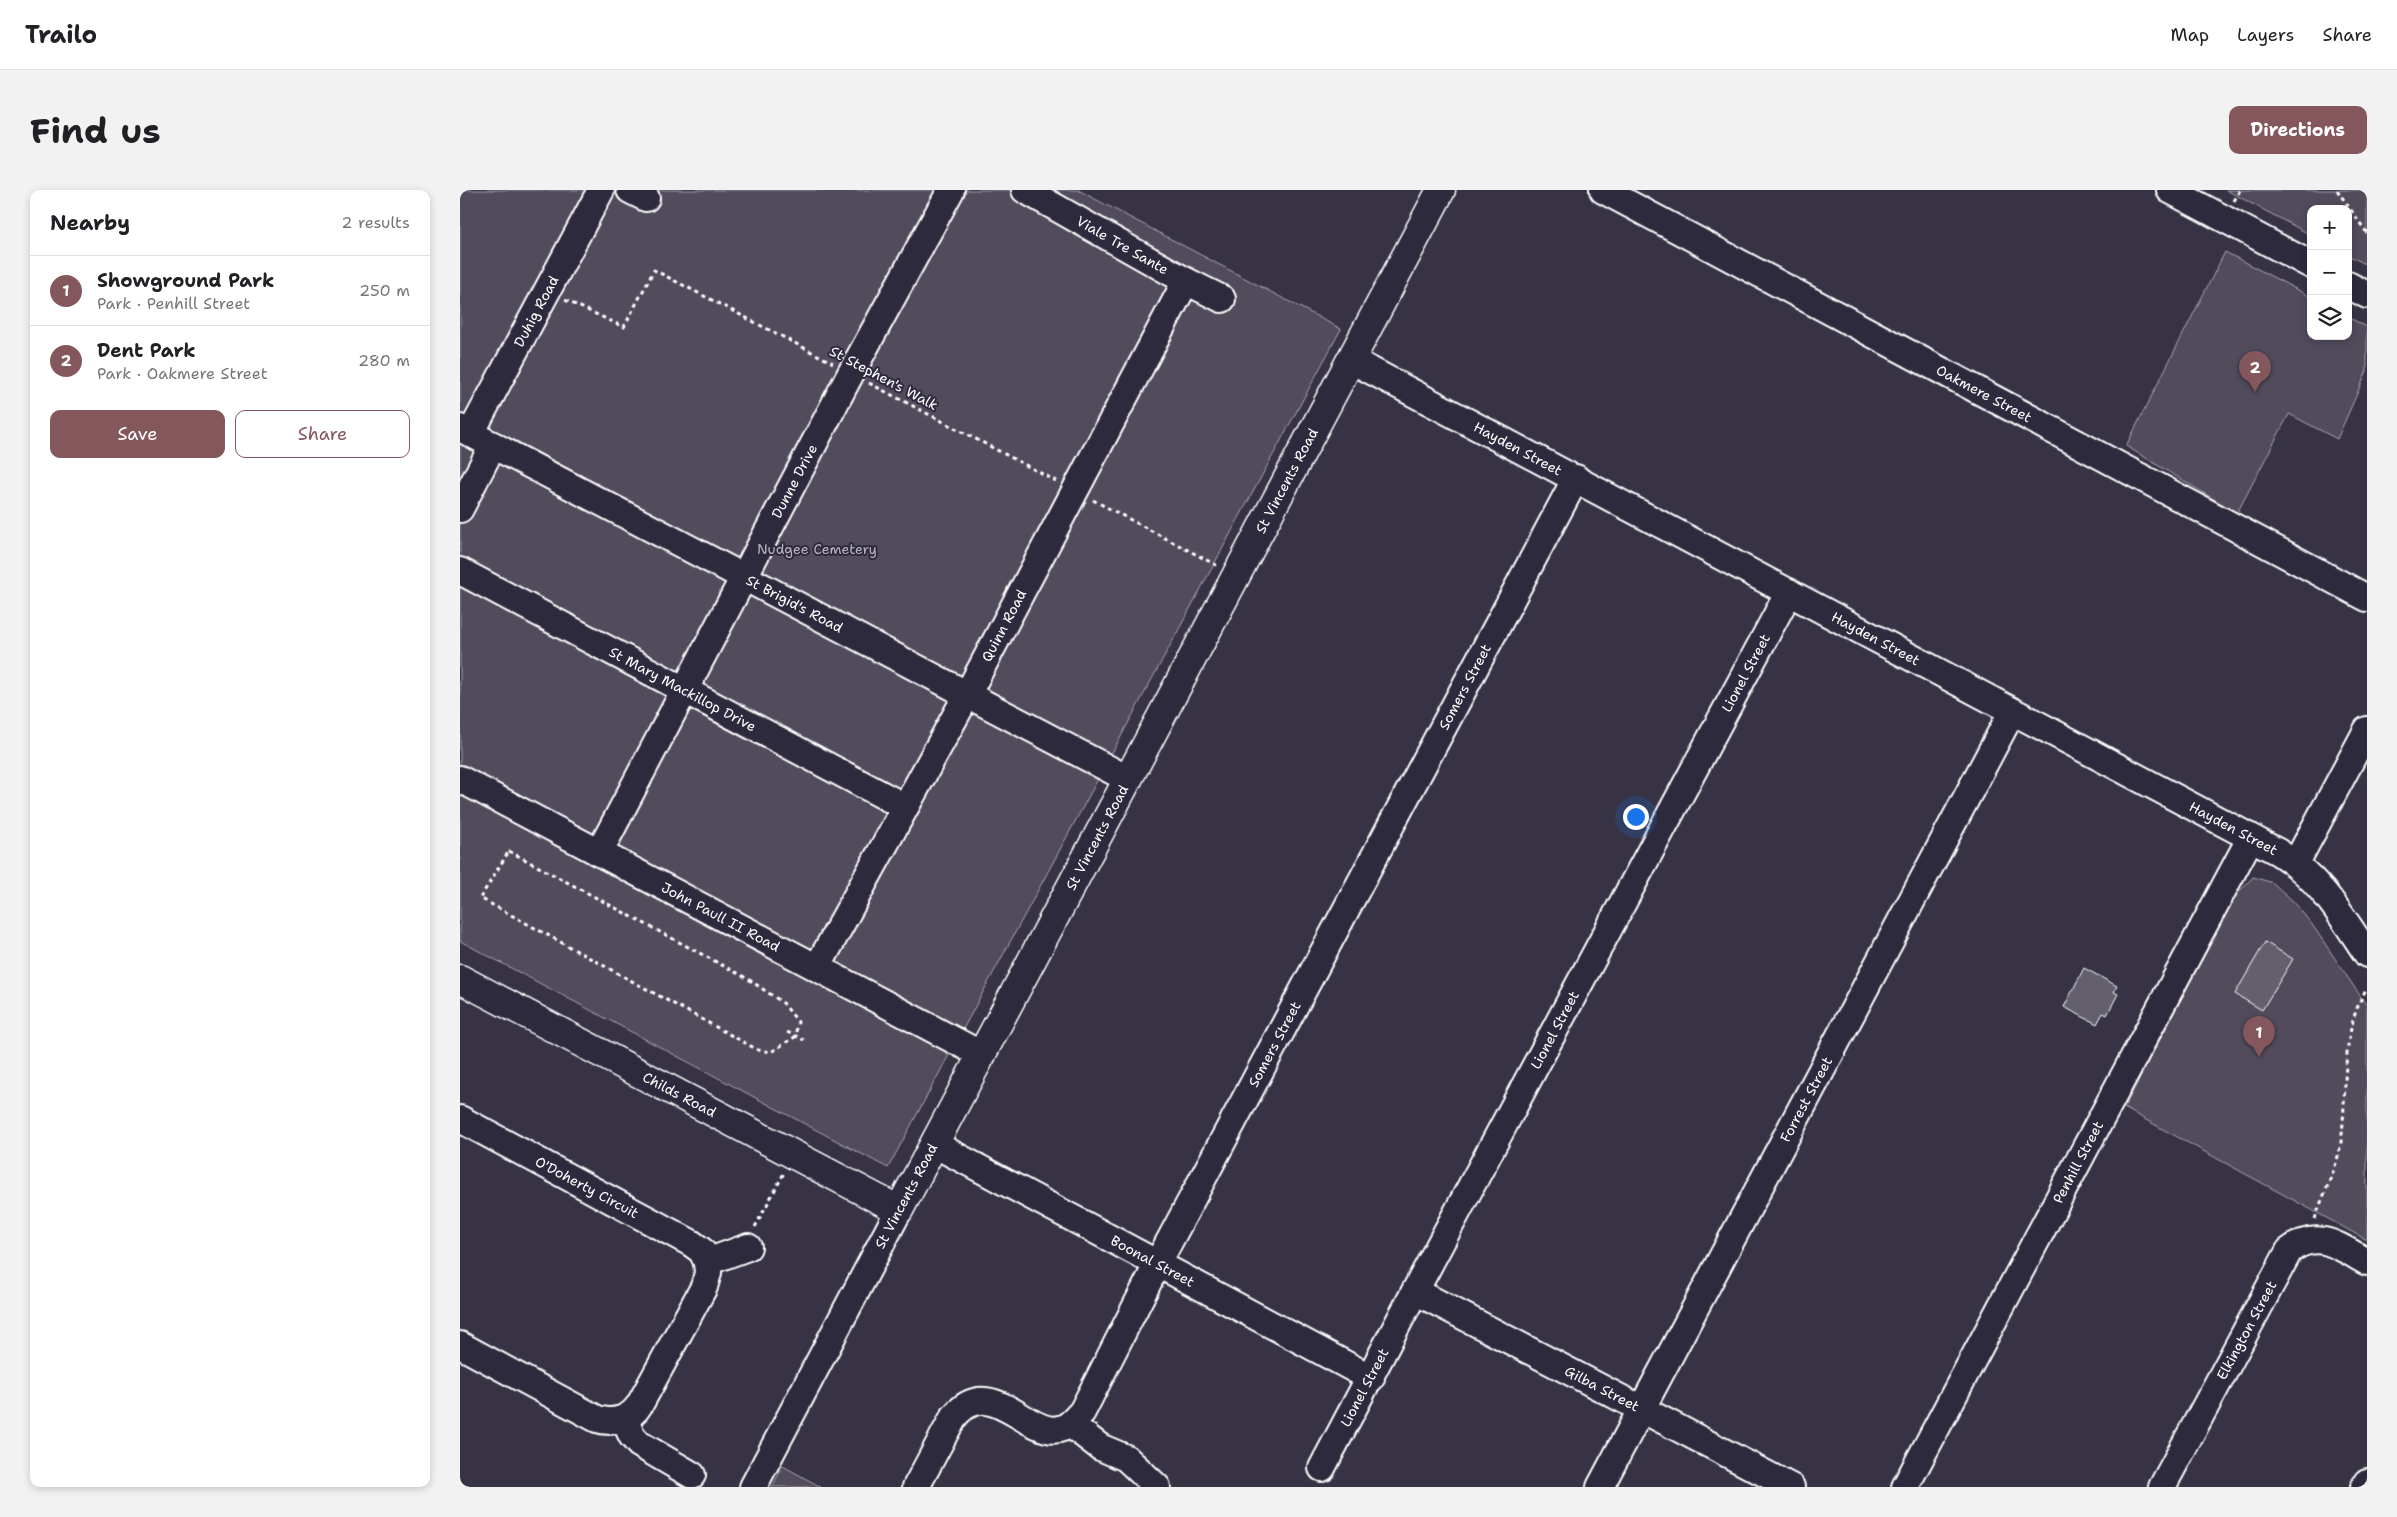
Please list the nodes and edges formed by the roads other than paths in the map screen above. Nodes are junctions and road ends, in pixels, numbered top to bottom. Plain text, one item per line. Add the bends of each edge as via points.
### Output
1 (601, 190) edge
2 (951, 190) edge
3 (1025, 190) edge
4 (1441, 190) edge
5 (1603, 190) edge
6 (2170, 190) edge
7 (2307, 263) edge
8 (1186, 281) junction
9 (2352, 287) edge
10 (2367, 295) edge
11 (1222, 299) dead end
12 (1351, 360) junction
13 (465, 431) edge
14 (493, 445) junction
15 (1576, 478) junction
16 (460, 509) edge
17 (460, 571) edge
18 (745, 578) junction
19 (1789, 592) junction
20 (2367, 598) edge
21 (685, 690) junction
22 (967, 695) junction
23 (2012, 712) junction
24 (2367, 730) edge
25 (460, 779) edge
26 (1128, 779) junction
27 (906, 807) junction
28 (2251, 838) junction
29 (599, 853) junction
30 (2296, 863) junction
31 (2367, 954) edge
32 (817, 968) junction
33 (460, 979) edge
34 (982, 1055) junction
35 (460, 1119) edge
36 (934, 1144) junction
37 (899, 1210) junction
38 (748, 1246) road end
39 (707, 1262) junction
40 (2367, 1262) edge
41 (1157, 1264) junction
42 (1415, 1291) junction
43 (460, 1345) edge
44 (1371, 1378) junction
45 (1642, 1409) junction
46 (624, 1419) junction
47 (1070, 1424) junction
48 (1322, 1468) dead end
49 (692, 1475) dead end
50 (2367, 1482) edge
51 (753, 1487) edge
52 (916, 1487) edge
53 (1157, 1487) edge
54 (1600, 1487) edge
55 (1791, 1487) edge
56 (1905, 1487) edge
57 (2162, 1487) edge
58 (2364, 1487) edge

1 - 13 street, Duhig Road via 547,292
2 - 18 street, Dunne Drive via 851,373
3 - 8 street, Viale Tre Sante
4 - 12 main road, St Vincents Road
5 - 20 street, Oakmere Street
6 - 7 street
8 - 11 street, Viale Tre Sante
8 - 22 street, Quinn Road
9 - 10 street
12 - 15 street, Hayden Street
12 - 26 main road, St Vincents Road
13 - 14 street, St Brigid's Road
14 - 16 street
14 - 18 street, St Brigid's Road
15 - 19 street, Hayden Street
15 - 41 street, Somers Street
17 - 21 street, St Mary Mackillop Drive
18 - 21 street, Dunne Drive
18 - 22 street, St Brigid's Road
19 - 23 street, Hayden Street
19 - 42 street, Lionel Street
21 - 27 street, St Mary Mackillop Drive
21 - 29 street, Dunne Drive
22 - 26 street, St Brigid's Road
22 - 27 street, Quinn Road
23 - 28 street, Hayden Street
23 - 45 street, Forrest Street
24 - 30 street
25 - 29 street, John Paull II Road
26 - 34 main road, St Vincents Road
27 - 32 street, Quinn Road
28 - 30 street, Hayden Street
28 - 56 street, Penhill Street
29 - 32 street, John Paull II Road
30 - 31 street, Hayden Street via 2330,899
32 - 34 street, John Paull II Road
33 - 37 main road, Childs Road
34 - 36 main road, St Vincents Road
35 - 39 street, O'Doherty Circuit via 691,1243 702,1252
36 - 37 main road, St Vincents Road
36 - 41 street, Boonal Street
37 - 51 street, St Vincents Road
38 - 39 street
39 - 46 street via 704,1287 640,1404
40 - 57 street, Elkington Street via 2331,1243 2310,1240 2296,1246 2284,1257
41 - 44 street, Boonal Street
41 - 47 street, Somers Street via 1082,1412
42 - 44 street, Lionel Street
42 - 45 street, Gilba Street
43 - 46 street via 597,1419 612,1422
44 - 48 street, Lionel Street
45 - 54 street, Forrest Street
45 - 55 street, Gilba Street
46 - 49 street via 639,1444
47 - 52 street via 1046,1428 990,1401 972,1402 954,1418
47 - 53 street via 1100,1447 1126,1458
50 - 58 street

